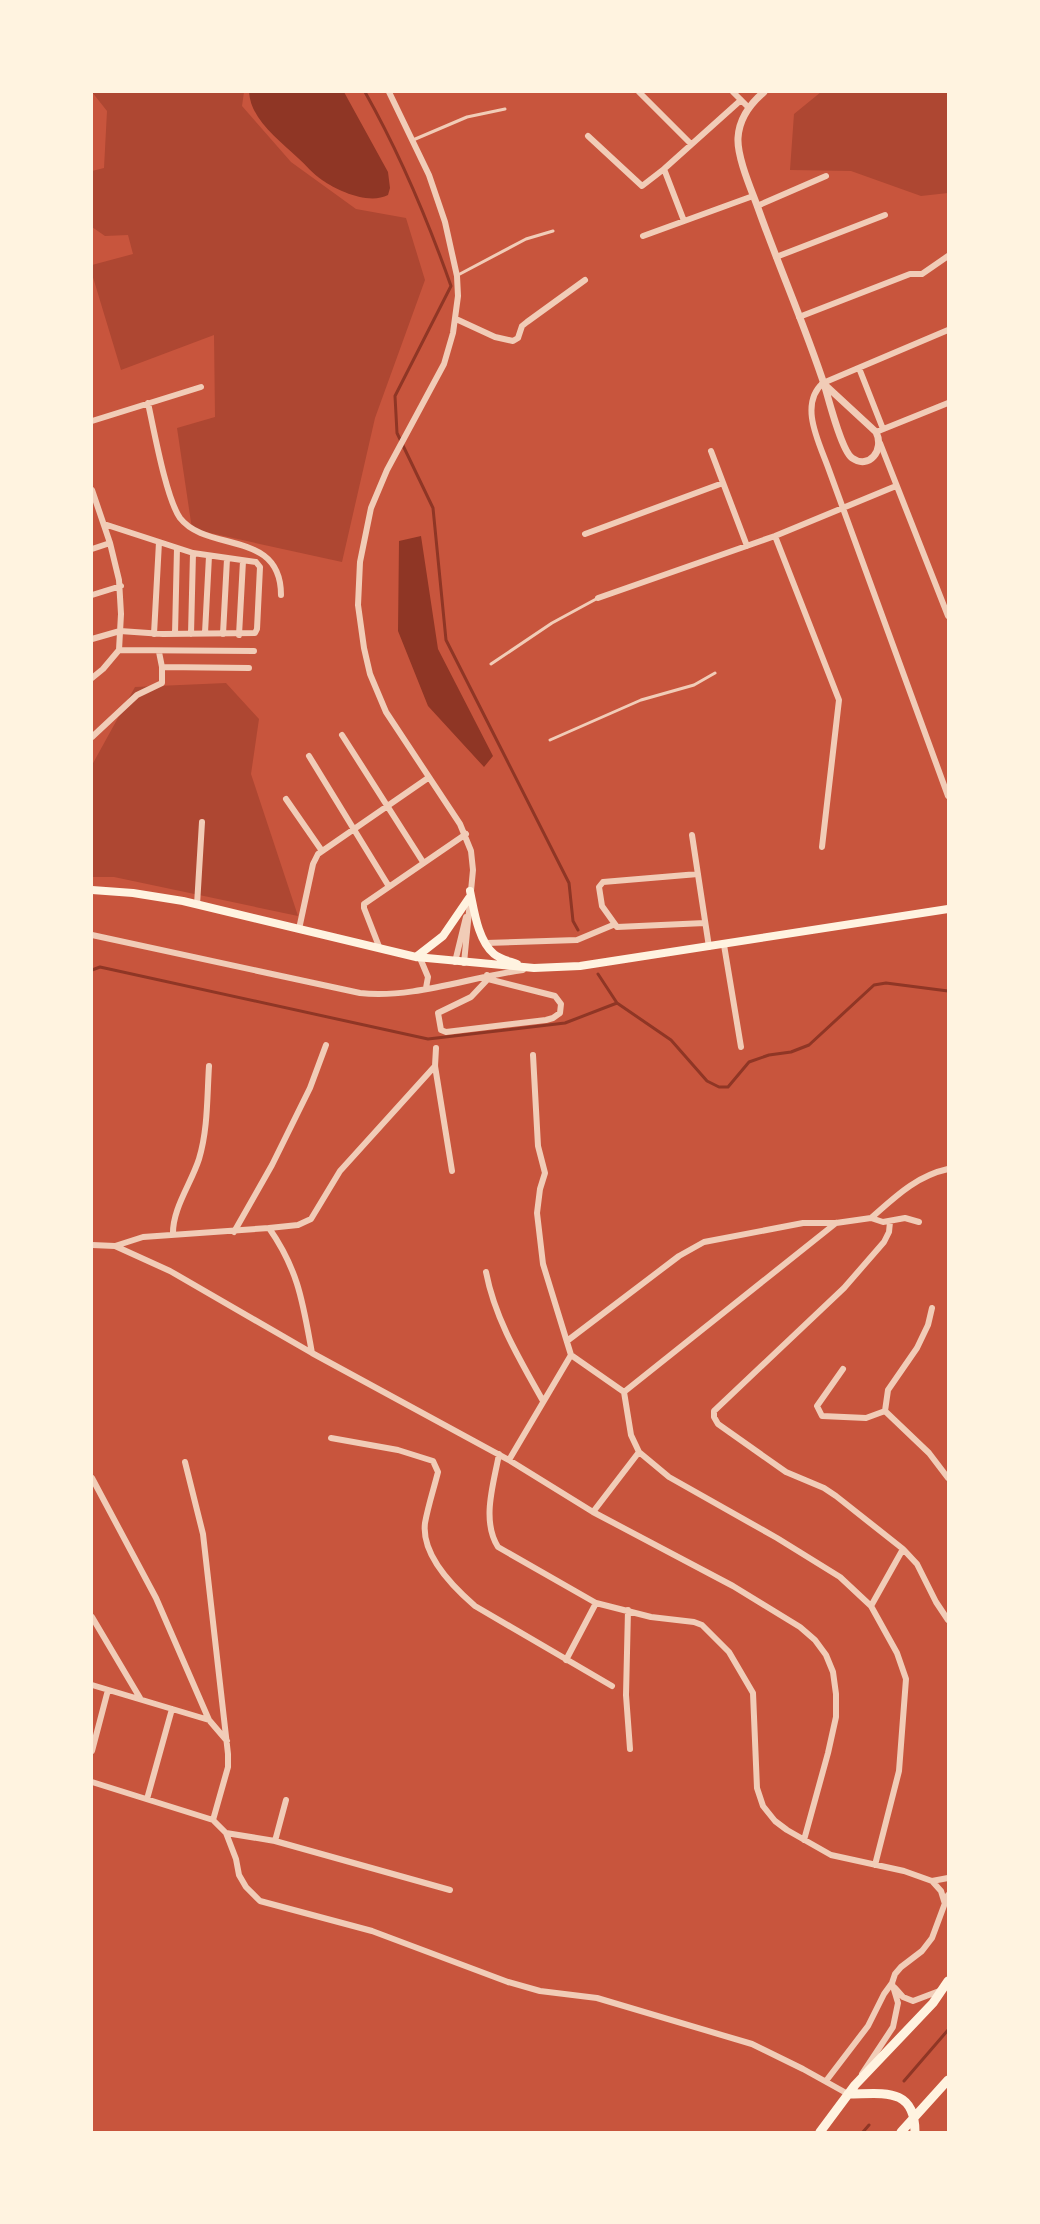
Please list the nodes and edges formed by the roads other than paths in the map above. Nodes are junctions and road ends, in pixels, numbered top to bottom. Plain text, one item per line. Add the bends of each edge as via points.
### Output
1 (388, 92) edge
2 (639, 92) edge
3 (733, 92) edge
4 (765, 92) edge
5 (741, 99) junction
6 (749, 108) junction
7 (506, 109) dead end
8 (588, 136) dead end
9 (413, 140) junction
10 (691, 144) junction
11 (664, 169) junction
12 (826, 176) dead end
13 (753, 196) junction
14 (757, 206) junction
15 (885, 215) dead end
16 (684, 220) junction
17 (553, 231) dead end
18 (643, 236) dead end
19 (948, 256) edge
20 (776, 257) junction
21 (457, 276) junction
22 (585, 280) dead end
23 (799, 318) junction
24 (456, 319) junction
25 (948, 330) edge
26 (859, 368) junction
27 (823, 383) junction
28 (201, 387) dead end
29 (148, 403) junction
30 (948, 403) edge
31 (92, 421) edge
32 (880, 430) junction
33 (880, 443) junction
34 (711, 451) dead end
35 (723, 483) junction
36 (896, 486) junction
37 (92, 490) edge
38 (94, 506) edge
39 (843, 508) junction
40 (104, 524) junction
41 (585, 534) dead end
42 (775, 536) junction
43 (159, 542) junction
44 (110, 543) junction
45 (747, 546) junction
46 (92, 549) edge
47 (177, 549) junction
48 (193, 553) junction
49 (209, 556) junction
50 (227, 559) junction
51 (243, 561) junction
52 (121, 586) junction
53 (92, 595) edge
54 (281, 595) dead end
55 (598, 598) joint
56 (948, 616) edge
57 (120, 631) junction
58 (205, 633) junction
59 (154, 634) junction
60 (175, 634) junction
61 (191, 634) junction
62 (223, 634) junction
63 (239, 634) junction
64 (92, 639) edge
65 (119, 650) junction
66 (254, 651) dead end
67 (159, 652) junction
68 (491, 664) dead end
69 (162, 667) junction
70 (249, 668) dead end
71 (715, 674) dead end
72 (92, 678) edge
73 (342, 735) dead end
74 (92, 737) edge
75 (550, 740) dead end
76 (309, 756) dead end
77 (428, 778) junction
78 (948, 796) edge
79 (286, 799) dead end
80 (387, 807) junction
81 (202, 822) dead end
82 (354, 829) junction
83 (466, 834) junction
84 (692, 835) dead end
85 (822, 847) dead end
86 (320, 853) junction
87 (423, 862) junction
88 (698, 874) junction
89 (388, 885) junction
90 (92, 890) edge
91 (470, 894) junction
92 (197, 905) junction
93 (948, 909) edge
94 (705, 923) junction
95 (613, 924) junction
96 (299, 929) junction
97 (92, 935) edge
98 (486, 943) junction
99 (724, 945) junction
100 (709, 947) junction
101 (380, 949) junction
102 (418, 958) junction
103 (459, 963) junction
104 (530, 968) junction
105 (487, 977) junction
106 (426, 988) junction
107 (326, 1045) dead end
108 (741, 1047) dead end
109 (436, 1048) dead end
110 (532, 1055) dead end
111 (209, 1066) dead end
112 (435, 1066) junction
113 (948, 1169) edge
114 (452, 1171) dead end
115 (871, 1218) junction
116 (890, 1222) junction
117 (919, 1222) dead end
118 (836, 1223) junction
119 (269, 1228) junction
120 (234, 1232) junction
121 (173, 1235) junction
122 (92, 1245) edge
123 (116, 1246) junction
124 (486, 1272) dead end
125 (933, 1308) dead end
126 (567, 1341) junction
127 (312, 1353) junction
128 (571, 1355) junction
129 (843, 1369) dead end
130 (624, 1392) junction
131 (543, 1401) junction
132 (885, 1411) junction
133 (331, 1438) dead end
134 (639, 1452) junction
135 (499, 1454) junction
136 (509, 1460) junction
137 (185, 1462) dead end
138 (92, 1478) edge
139 (948, 1478) edge
140 (593, 1512) junction
141 (903, 1549) junction
142 (596, 1603) junction
143 (871, 1606) junction
144 (628, 1610) junction
145 (92, 1617) edge
146 (948, 1620) edge
147 (566, 1660) junction
148 (92, 1684) edge
149 (612, 1686) dead end
150 (108, 1690) junction
151 (140, 1698) junction
152 (172, 1709) junction
153 (209, 1720) junction
154 (227, 1742) junction
155 (630, 1749) dead end
156 (92, 1751) edge
157 (92, 1782) edge
158 (147, 1799) junction
159 (286, 1800) dead end
160 (213, 1820) junction
161 (226, 1833) junction
162 (804, 1840) junction
163 (275, 1841) junction
164 (875, 1865) junction
165 (948, 1878) edge
166 (932, 1881) junction
167 (450, 1890) dead end
168 (948, 1895) edge
169 (945, 1904) junction
170 (948, 1981) edge
171 (893, 1986) junction
172 (942, 1990) junction
173 (948, 2080) edge
174 (826, 2081) junction
175 (855, 2085) junction
176 (848, 2094) junction
177 (914, 2119) junction
178 (820, 2133) edge
179 (901, 2133) edge
180 (915, 2133) edge

1 - 9 street
2 - 10 street
3 - 5 street
4 - 6 street
5 - 6 street
5 - 10 street
6 - 13 street via 738,139
7 - 9 lane via 467,117
8 - 11 street via 640,186
9 - 21 street via 445,222
10 - 11 street
11 - 16 street
12 - 14 street
13 - 14 street
13 - 16 street
14 - 20 street
15 - 20 street
16 - 18 street
17 - 21 lane via 526,239
19 - 23 street via 922,274 910,274
20 - 23 street
21 - 24 street
22 - 24 street via 526,322 513,341
23 - 27 street
24 - 77 street via 438,378 377,490 366,526 358,580 360,625 370,674 398,733
25 - 26 street
26 - 27 street
26 - 32 street
27 - 32 street
27 - 33 street via 849,455 854,460 867,460 877,454
27 - 39 street via 813,394 812,417
28 - 29 street
29 - 31 street
29 - 54 street via 172,501 182,520 197,531 265,556 278,574
30 - 32 street
32 - 33 street
33 - 36 street
34 - 35 street
35 - 41 street
35 - 45 street
36 - 39 street
36 - 56 street
37 - 38 street
38 - 40 street
39 - 42 street
39 - 78 street
40 - 43 street
40 - 44 street
42 - 45 street
42 - 85 street via 839,700
43 - 47 street
43 - 59 street
44 - 46 street
44 - 52 street
45 - 55 street
47 - 48 street
47 - 60 street
48 - 49 street
48 - 61 street
49 - 50 street
49 - 58 street
50 - 51 street
50 - 62 street
51 - 63 street
51 - 63 street via 256,562 260,567 257,629 255,633
52 - 53 street
52 - 57 street
55 - 68 lane
57 - 59 street
57 - 64 street
57 - 65 street
58 - 61 street
58 - 62 street
59 - 60 street
60 - 61 street
62 - 63 street
65 - 67 street
65 - 72 street
66 - 67 street
67 - 69 street
69 - 70 street
69 - 74 street via 162,683 137,695
71 - 75 lane via 694,685 641,700
73 - 80 street
76 - 82 street
77 - 80 street
77 - 83 street
79 - 86 street
80 - 82 street
80 - 87 street
81 - 92 street
82 - 86 street
82 - 89 street
83 - 87 street
83 - 91 street via 473,861
84 - 88 street
86 - 96 street via 313,864
87 - 89 street
88 - 94 street
88 - 95 street via 603,882 599,887 602,906
89 - 101 street via 364,903
90 - 92 main road
91 - 98 main road
91 - 102 main road via 443,936
91 - 103 street via 468,929
92 - 96 main road
93 - 99 main road
94 - 95 street via 621,927
94 - 100 street
95 - 98 street via 577,940
96 - 101 main road
97 - 106 street via 360,993 401,994
98 - 104 main road via 493,954
99 - 100 main road
99 - 108 street
100 - 104 main road via 580,966
101 - 102 main road
102 - 103 main road
102 - 106 street via 428,977
103 - 104 main road
104 - 105 street
105 - 105 street via 555,996 561,1004 560,1013 546,1020 441,1030 438,1013 471,997
105 - 106 street
107 - 120 street via 310,1088
109 - 112 street
110 - 126 street via 538,1146 545,1173 537,1213 543,1264
111 - 121 street via 203,1143 177,1213
112 - 114 street
112 - 119 street via 340,1171 311,1219 298,1226
113 - 115 street via 920,1178
115 - 116 street
115 - 118 street
116 - 117 street via 905,1218
116 - 141 street via 887,1237 844,1288 713,1414 718,1424 772,1463 836,1496
118 - 126 street via 803,1222 704,1242
118 - 130 street
119 - 120 street
119 - 127 street via 285,1251 300,1289
120 - 121 street
121 - 123 street via 143,1237
122 - 123 street
123 - 127 street via 170,1271
124 - 131 street via 507,1336
125 - 132 street via 917,1348 888,1390
126 - 128 street
127 - 135 street
128 - 130 street
128 - 131 street
129 - 132 street via 818,1406 822,1416 866,1418
130 - 134 street via 631,1435
131 - 136 street
132 - 139 street via 929,1453
133 - 147 street via 398,1450 433,1461 438,1472 425,1525 427,1540 442,1573 475,1606
134 - 140 street
134 - 143 street via 669,1477 840,1577
135 - 136 street
135 - 142 street via 491,1496 492,1537 503,1551
136 - 140 street
137 - 154 street via 203,1534
138 - 153 street via 156,1598
140 - 162 street via 733,1586 800,1627 826,1655 833,1672 836,1717
141 - 143 street
141 - 146 street via 917,1564
142 - 144 street
142 - 147 street
143 - 164 street via 897,1653 906,1679 899,1771
144 - 155 street via 626,1695
144 - 162 street via 694,1622 714,1635 729,1652 753,1693 760,1797 775,1821
145 - 151 street
147 - 149 street
148 - 150 street
150 - 151 street
150 - 156 street
151 - 152 street
152 - 153 street
152 - 158 street
153 - 154 street
154 - 160 street via 228,1767
157 - 158 street
158 - 160 street
159 - 163 street
160 - 161 street
161 - 163 street
161 - 174 street via 239,1875 260,1901 372,1931 508,1982 540,1991 597,1998 752,2044
162 - 164 street via 831,1855
163 - 167 street
164 - 166 street
165 - 166 street
166 - 169 street
168 - 169 street
169 - 171 street via 932,1938 895,1974
170 - 172 main road
171 - 172 street via 913,2001
171 - 174 street
171 - 175 street via 898,2003 893,2027
172 - 175 main road
173 - 177 main road
174 - 176 street
175 - 176 main road
176 - 177 main road via 899,2096
176 - 178 main road
177 - 179 main road
177 - 180 main road

